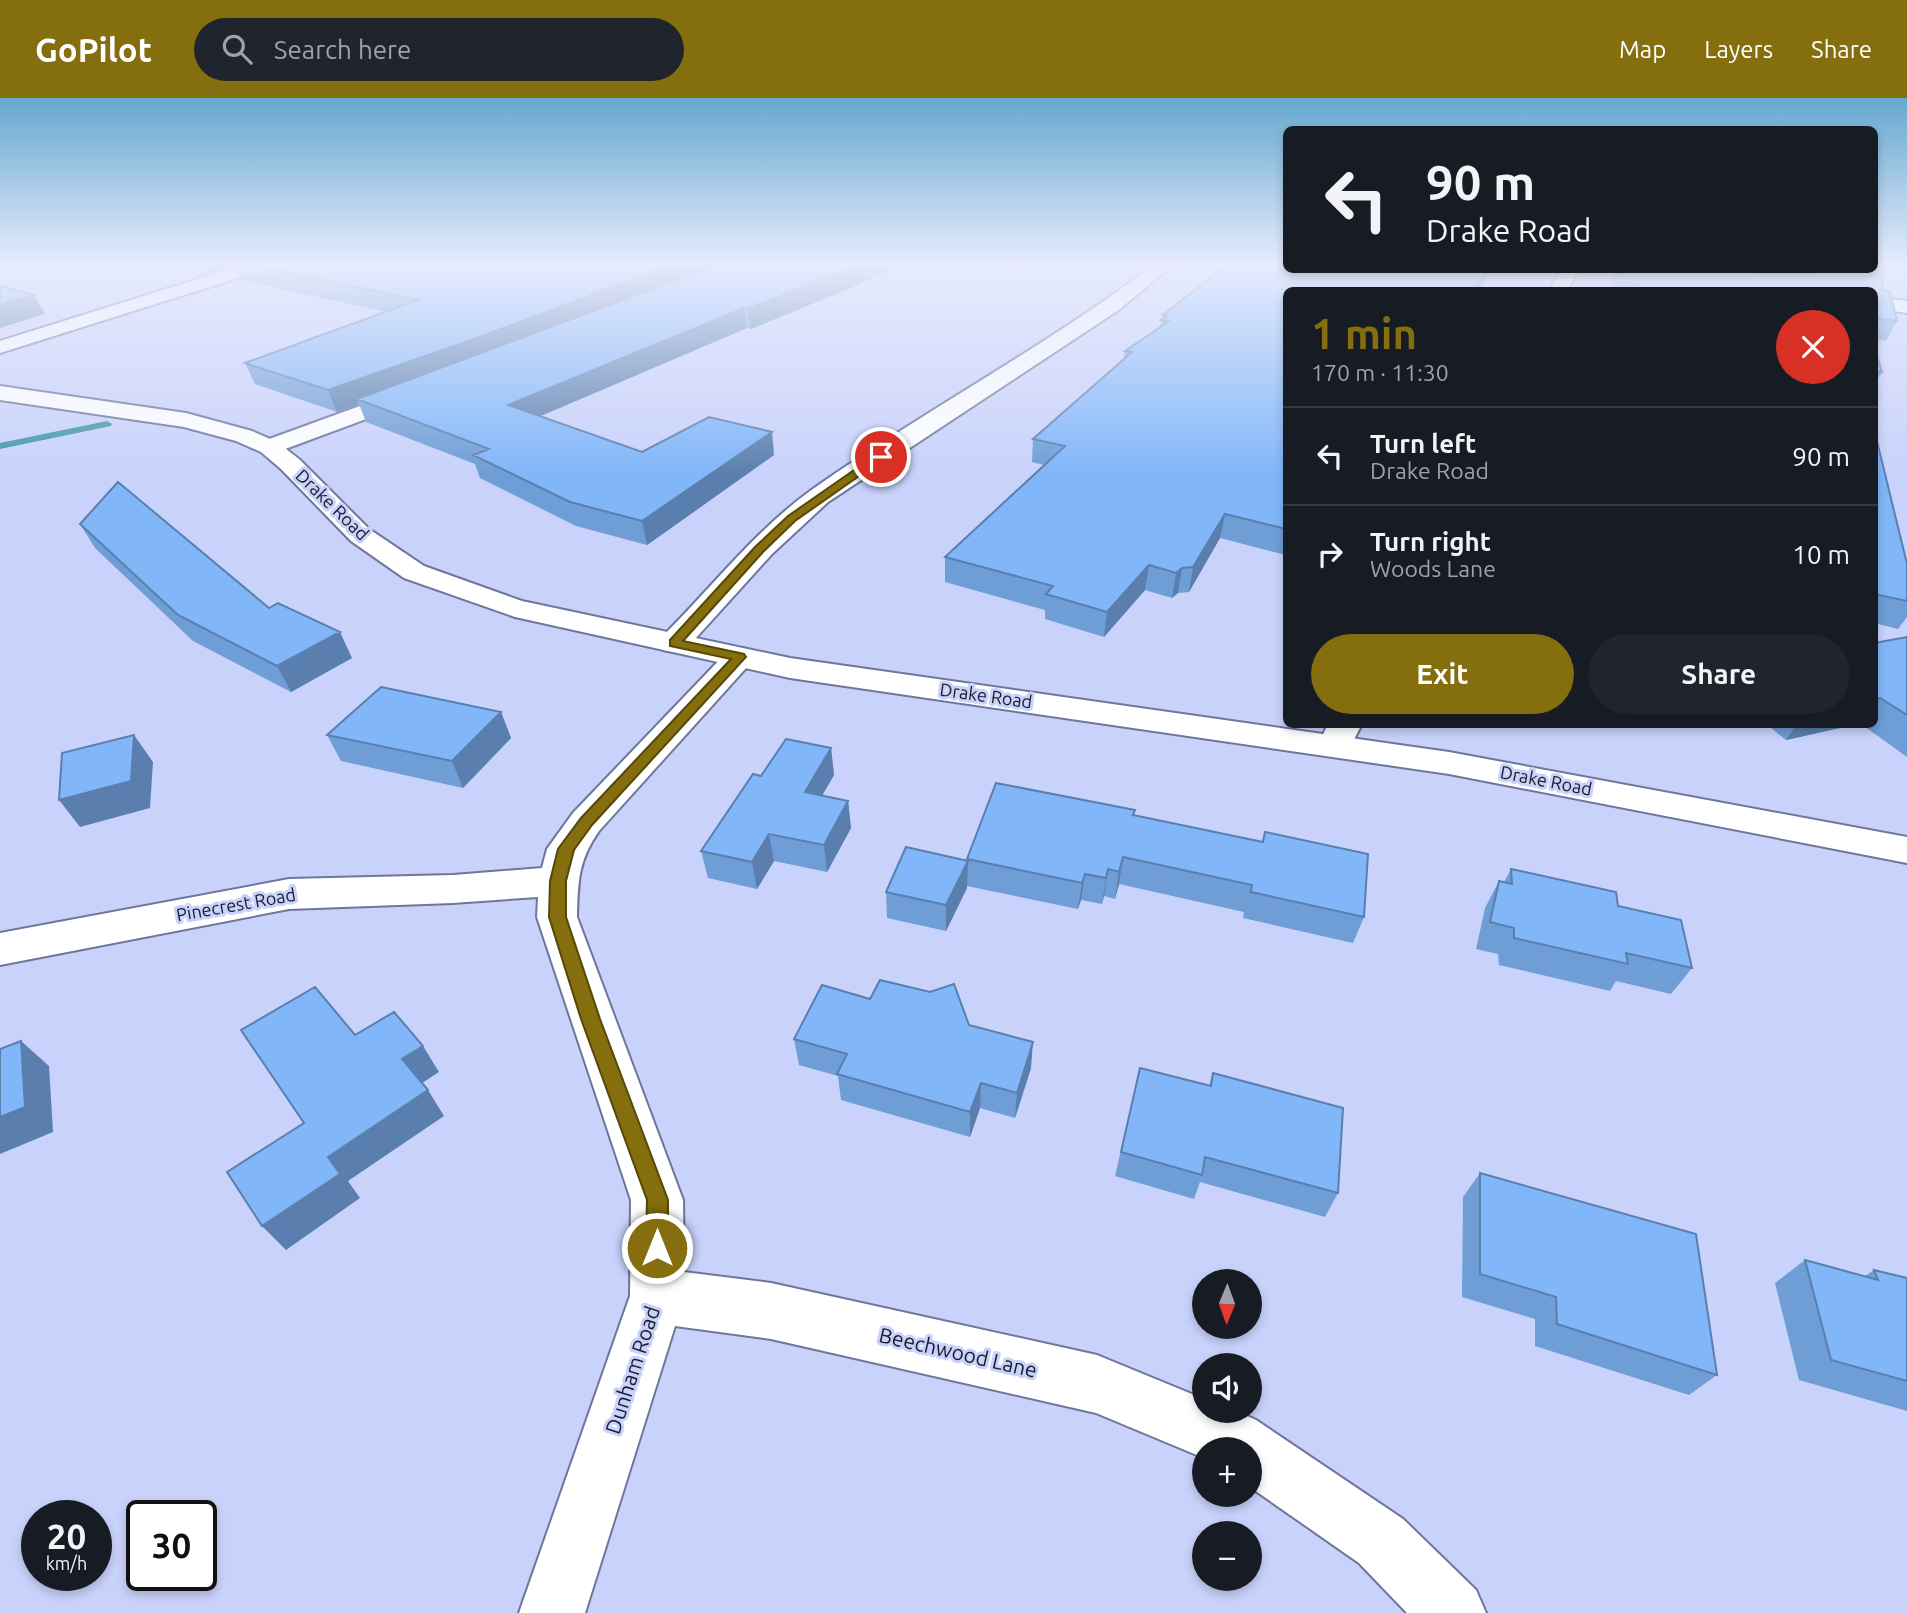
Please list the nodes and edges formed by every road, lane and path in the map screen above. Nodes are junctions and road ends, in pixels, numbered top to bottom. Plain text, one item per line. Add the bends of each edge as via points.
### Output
1 (42, 334) edge
2 (1069, 334) edge
3 (0, 347) edge
4 (425, 389) edge
5 (0, 393) edge
6 (268, 446) junction
7 (674, 643) junction
8 (740, 657) junction
9 (1340, 735) edge
10 (1907, 849) edge
11 (558, 881) junction
12 (0, 949) edge
13 (657, 1296) junction
14 (1225, 1437) edge
15 (1262, 1460) edge
16 (552, 1613) edge
17 (1453, 1613) edge

1 - 3 street
2 - 7 street via 791,519
4 - 6 street
5 - 6 street, Drake Road via 186,421
6 - 7 street, Drake Road via 360,535 414,572 515,608
7 - 8 street, Drake Road
8 - 9 street, Drake Road via 804,670
8 - 11 street, Dunham Road via 586,822 566,849
9 - 10 street, Drake Road via 1449,763
11 - 12 street, Pinecrest Road via 289,894
11 - 13 street, Dunham Road via 557,917 657,1200
13 - 14 street, Beechwood Lane via 771,1311 1097,1384
13 - 16 street, Dunham Road
15 - 17 street, Beechwood Lane via 1381,1541

